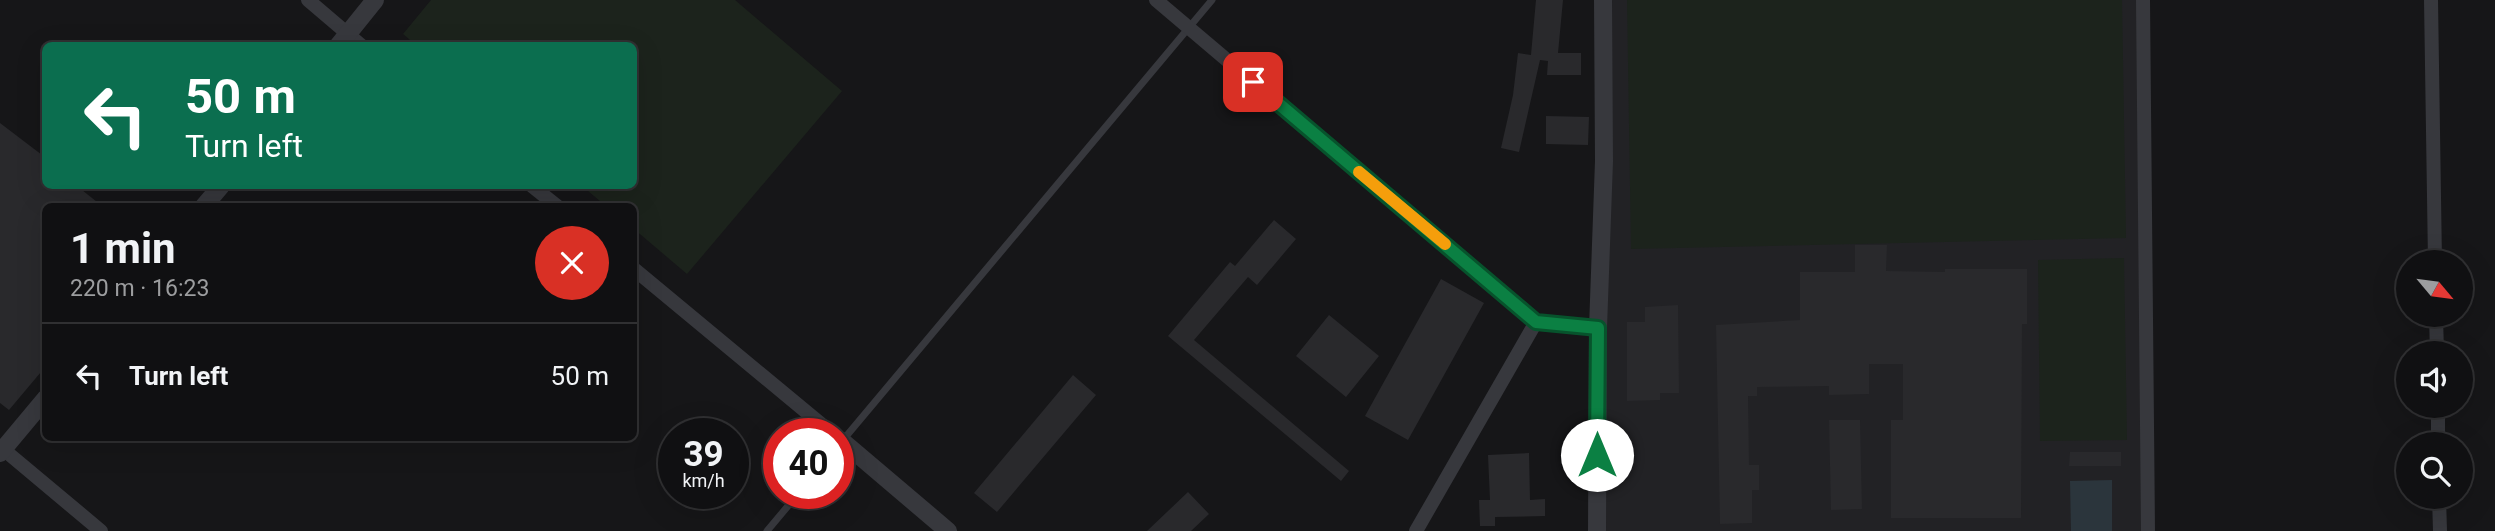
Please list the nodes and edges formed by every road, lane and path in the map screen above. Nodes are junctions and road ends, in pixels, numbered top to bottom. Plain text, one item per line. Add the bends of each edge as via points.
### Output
1 (308, 0) edge
2 (375, 0) edge
3 (1156, 0) edge
4 (1212, 0) edge
5 (1603, 0) edge
6 (2143, 0) edge
7 (2431, 0) edge
8 (1189, 28) junction
9 (343, 39) edge
10 (218, 189) edge
11 (536, 189) edge
12 (207, 203) edge
13 (554, 203) edge
14 (2435, 250) edge
15 (637, 272) edge
16 (1536, 322) junction
17 (1598, 328) junction
18 (42, 403) edge
19 (812, 418) edge
20 (854, 421) edge
21 (1, 451) edge
22 (854, 453) edge
23 (785, 509) edge
24 (2439, 509) edge
25 (101, 531) edge
26 (767, 531) edge
27 (948, 531) edge
28 (1416, 531) edge
29 (1597, 531) edge
30 (2148, 531) edge
31 (2440, 531) edge

1 - 9 street
2 - 9 street
3 - 8 street
4 - 8 lane
5 - 17 street
6 - 30 street
7 - 14 street
8 - 16 street
8 - 20 lane
10 - 12 street
11 - 13 street
15 - 19 street
16 - 17 street
16 - 28 street
17 - 29 street
18 - 21 street
21 - 25 street
22 - 27 street
23 - 26 lane
24 - 31 street

